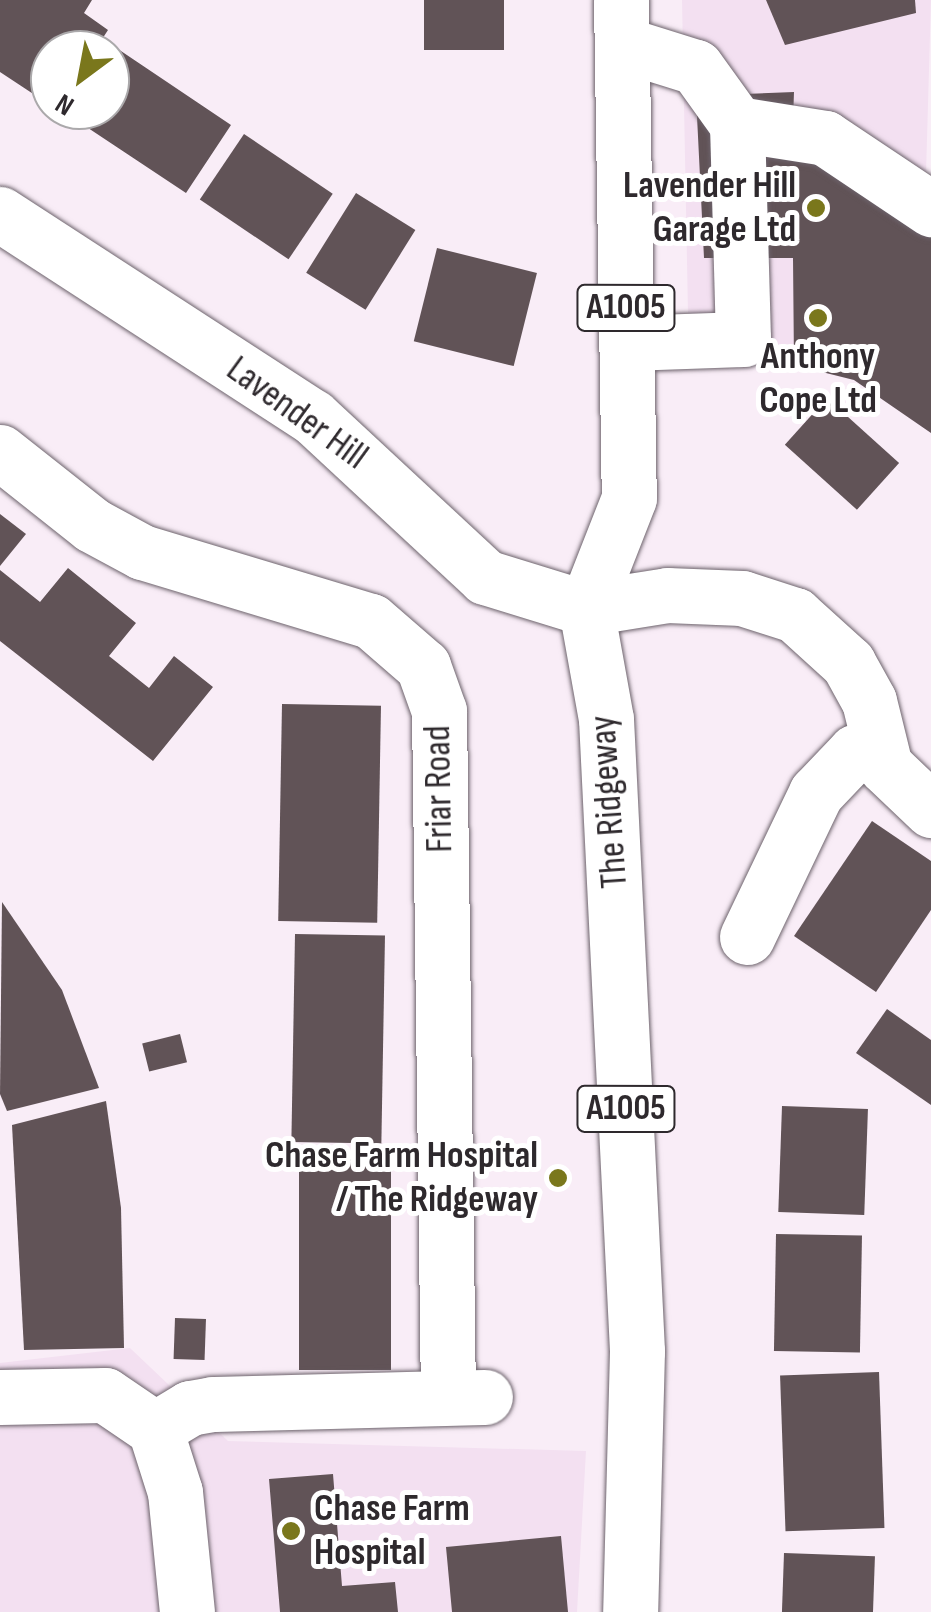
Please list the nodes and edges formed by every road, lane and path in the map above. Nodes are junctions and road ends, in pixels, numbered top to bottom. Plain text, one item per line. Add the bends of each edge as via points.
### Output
1 (622, 22) edge
2 (737, 124) junction
3 (931, 209) edge
4 (0, 214) edge
5 (627, 344) junction
6 (0, 452) edge
7 (586, 608) junction
8 (880, 747) junction
9 (931, 810) edge
10 (747, 938) dead end
11 (0, 1397) edge
12 (155, 1429) junction
13 (187, 1612) edge
14 (630, 1612) edge

1 - 2 street via 696,67
1 - 5 street, A1005
2 - 3 street via 825,138
2 - 5 street via 743,339
4 - 7 street, Lavender Hill via 313,417 485,577
5 - 7 street, A1005 via 629,498
6 - 12 street, Friar Road via 92,524 142,552 371,620 423,666 439,712 466,1397 212,1404 190,1408
7 - 8 street via 667,594 742,598 794,614 848,663 869,701
7 - 14 street, The Ridgeway / A1005 via 606,719 632,1232
8 - 9 street via 897,783
8 - 10 street via 854,752 816,793
11 - 12 street via 105,1395
12 - 13 street via 175,1492

